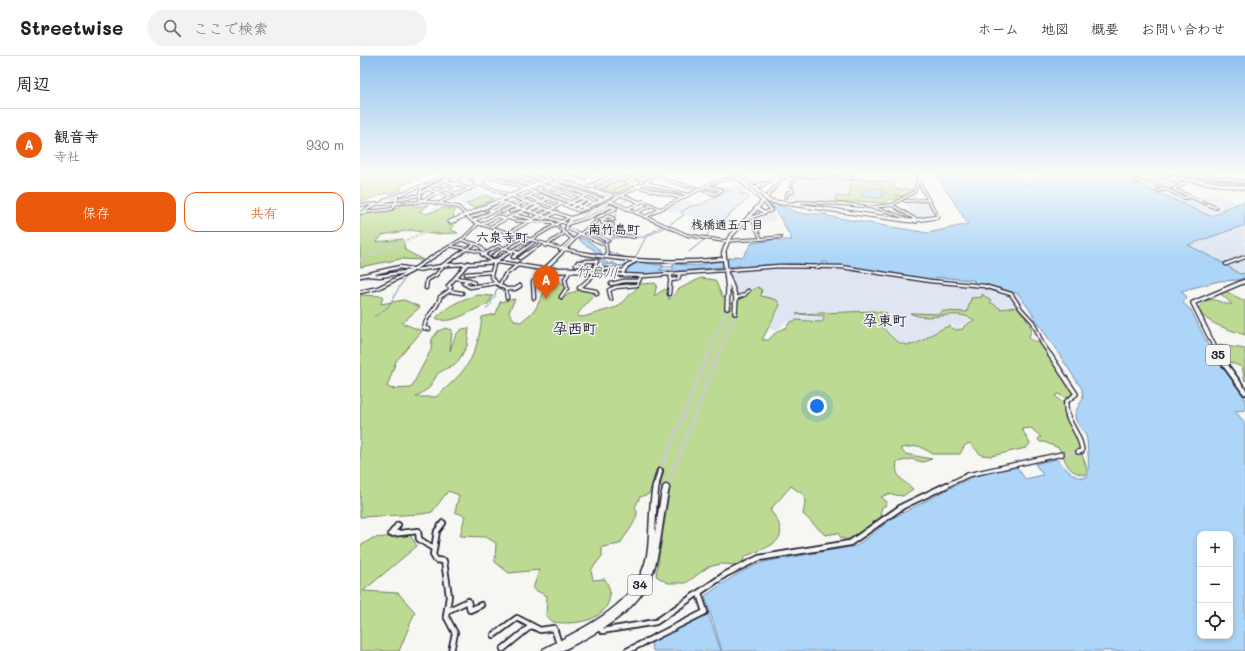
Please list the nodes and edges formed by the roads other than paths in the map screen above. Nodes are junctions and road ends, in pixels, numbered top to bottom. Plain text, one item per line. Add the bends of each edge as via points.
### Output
1 (568, 201) edge
2 (387, 202) edge
3 (408, 202) joint
4 (411, 202) edge
5 (436, 202) edge
6 (440, 202) joint
7 (495, 202) edge
8 (496, 202) edge
9 (500, 202) edge
10 (525, 202) edge
11 (530, 202) joint
12 (539, 202) edge
13 (543, 202) edge
14 (555, 202) edge
15 (566, 202) edge
16 (570, 202) edge
17 (581, 202) edge
18 (590, 202) joint
19 (604, 202) junction
20 (612, 202) edge
21 (640, 202) edge
22 (645, 202) edge
23 (674, 202) edge
24 (762, 202) edge
25 (765, 202) edge
26 (776, 202) edge
27 (792, 202) edge
28 (897, 202) edge
29 (929, 202) edge
30 (1201, 202) edge
31 (382, 203) junction
32 (503, 203) junction
33 (784, 203) joint
34 (811, 203) junction
35 (835, 203) dead end
36 (377, 204) junction
37 (396, 204) junction
38 (508, 204) junction
39 (534, 204) junction
40 (561, 204) junction
41 (576, 204) junction
42 (596, 204) junction
43 (360, 205) edge
44 (565, 205) dead end
45 (618, 205) junction
46 (652, 205) junction
47 (892, 205) junction
48 (515, 206) junction
49 (539, 206) junction
50 (582, 206) junction
51 (612, 206) junction
52 (556, 207) junction
53 (570, 207) dead end
54 (867, 207) junction
55 (523, 208) junction
56 (544, 208) junction
57 (616, 208) junction
58 (757, 208) junction
59 (1216, 208) dead end
60 (576, 209) dead end
61 (627, 209) junction
62 (660, 209) junction
63 (550, 210) junction
64 (589, 210) junction
65 (772, 210) junction
66 (528, 211) junction
67 (596, 211) junction
68 (484, 212) dead end
69 (494, 212) junction
70 (502, 212) dead end
71 (510, 212) dead end
72 (519, 212) junction
73 (557, 212) junction
74 (600, 212) junction
75 (360, 213) edge
76 (533, 213) junction
77 (636, 213) junction
78 (765, 213) junction
79 (467, 214) junction
80 (604, 214) junction
81 (775, 214) dead end
82 (514, 215) junction
83 (528, 215) junction
84 (540, 215) junction
85 (564, 215) junction
86 (608, 216) junction
87 (482, 217) junction
88 (522, 217) junction
89 (547, 217) junction
90 (590, 217) junction
91 (645, 217) junction
92 (938, 217) joint
93 (470, 218) junction
94 (508, 218) junction
95 (534, 218) junction
96 (570, 218) junction
97 (750, 218) junction
98 (490, 220) junction
99 (555, 220) junction
100 (598, 220) junction
101 (451, 221) tunnel mouth
102 (473, 221) junction
103 (528, 221) junction
104 (910, 222) junction
105 (916, 222) junction
106 (498, 223) junction
107 (557, 223) junction
108 (566, 223) junction
109 (481, 224) junction
110 (592, 225) junction
111 (613, 225) dead end
112 (490, 227) junction
113 (584, 231) junction
114 (605, 233) dead end
115 (508, 234) junction
116 (563, 234) junction
117 (580, 234) junction
118 (594, 234) junction
119 (634, 237) dead end
120 (781, 237) dead end
121 (521, 238) junction
122 (761, 239) junction
123 (462, 240) junction
124 (528, 241) junction
125 (608, 241) dead end
126 (728, 241) junction
127 (534, 243) junction
128 (475, 244) junction
129 (540, 245) junction
130 (452, 246) junction
131 (544, 246) junction
132 (505, 248) junction
133 (467, 249) junction
134 (512, 250) junction
135 (560, 250) junction
136 (563, 250) junction
137 (482, 252) junction
138 (519, 252) junction
139 (591, 255) junction
140 (493, 256) dead end
141 (515, 257) dead end
142 (606, 257) junction
143 (1245, 257) edge
144 (520, 258) dead end
145 (637, 260) junction
146 (598, 261) junction
147 (724, 261) junction
148 (494, 263) junction
149 (467, 264) junction
150 (584, 264) junction
151 (1226, 264) dead end
152 (517, 265) junction
153 (443, 266) junction
154 (546, 268) junction
155 (594, 268) junction
156 (725, 268) junction
157 (542, 270) junction
158 (413, 271) junction
159 (570, 271) junction
160 (491, 272) junction
161 (553, 272) junction
162 (597, 272) junction
163 (623, 273) junction
164 (680, 273) junction
165 (466, 274) dead end
166 (671, 274) junction
167 (369, 275) junction
168 (360, 276) edge
169 (641, 276) junction
170 (455, 278) junction
171 (467, 280) junction
172 (671, 280) junction
173 (1245, 280) edge
174 (639, 281) junction
175 (474, 283) dead end
176 (496, 283) junction
177 (500, 284) junction
178 (611, 284) dead end
179 (520, 286) dead end
180 (426, 288) dead end
181 (506, 289) junction
182 (449, 290) junction
183 (748, 291) dead end
184 (360, 292) edge
185 (462, 293) dead end
186 (597, 294) dead end
187 (669, 294) dead end
188 (561, 297) dead end
189 (507, 298) dead end
190 (534, 298) dead end
191 (736, 298) junction
192 (611, 299) dead end
193 (727, 308) tunnel mouth
194 (735, 313) tunnel mouth
195 (429, 330) dead end
196 (1245, 392) edge
197 (1078, 452) dead end
198 (1062, 454) tunnel mouth
199 (660, 471) tunnel mouth
200 (666, 488) tunnel mouth
201 (443, 523) dead end
202 (398, 525) dead end
203 (434, 549) junction
204 (699, 593) junction
205 (481, 605) dead end
206 (447, 611) junction
207 (532, 626) junction
208 (599, 627) junction
209 (494, 635) dead end
210 (563, 647) edge
211 (503, 649) dead end
212 (451, 651) edge
213 (546, 651) edge
214 (555, 651) edge
215 (627, 651) edge

1 - 44 street
2 - 31 street
3 - 4 street
3 - 37 street
5 - 6 street
6 - 79 street via 458,207
7 - 79 main road
8 - 79 main road
9 - 32 street
10 - 48 street
11 - 39 street
11 - 55 street
12 - 39 street
13 - 52 street
14 - 40 street
15 - 40 street
16 - 41 street
17 - 41 street
18 - 42 street
18 - 50 street
19 - 42 street
19 - 51 street
19 - 64 street
19 - 67 street
20 - 45 street
21 - 61 street
22 - 46 street
23 - 62 street
24 - 58 main road
25 - 65 street
26 - 33 main road
27 - 34 main road
28 - 47 street
29 - 92 street
30 - 59 street
31 - 36 street
31 - 37 street
32 - 38 street
32 - 69 street via 489,210
33 - 34 main road
34 - 35 street
34 - 54 street
34 - 104 main road
36 - 43 street
36 - 75 street
37 - 75 street via 391,209
38 - 48 street
38 - 69 street
39 - 49 street
39 - 55 street
40 - 52 street
40 - 64 street via 579,212
41 - 50 street
41 - 53 street
42 - 64 street
45 - 57 street
45 - 61 street
46 - 62 street
46 - 77 street
47 - 54 street via 886,208
47 - 105 street
48 - 55 street
48 - 70 street
49 - 56 street
49 - 66 street
50 - 60 street
50 - 64 street
51 - 57 street
51 - 74 street
52 - 63 street
54 - 104 street via 894,214
55 - 66 street
55 - 71 street
55 - 72 street
56 - 63 street
56 - 76 street
57 - 80 street
58 - 78 street
58 - 97 main road
61 - 77 street
62 - 91 street
63 - 73 street
63 - 84 street
64 - 67 street
64 - 67 street
64 - 90 street
64 - 96 street
65 - 78 street
65 - 81 street
66 - 76 street
67 - 74 street
68 - 93 street
69 - 87 street
72 - 82 street
72 - 83 street
73 - 85 street
73 - 89 street
74 - 80 street
74 - 90 street
76 - 83 street
76 - 84 street
77 - 91 street
78 - 97 street
79 - 93 street
79 - 101 main road
80 - 86 street
80 - 100 street
82 - 88 street
82 - 94 street
83 - 88 street
84 - 89 street
84 - 95 street
85 - 96 street
85 - 99 street
86 - 100 street
86 - 100 street via 613,219
87 - 98 street
87 - 102 street
88 - 95 street
89 - 95 street
89 - 99 street
90 - 100 street
90 - 108 street
91 - 126 street via 682,234
92 - 105 main road
93 - 102 street
94 - 98 street via 498,216
94 - 103 street
94 - 106 street
95 - 103 street
96 - 107 street
96 - 108 street
97 - 122 street
97 - 126 main road
98 - 106 street
98 - 109 street
99 - 107 street
100 - 110 street
100 - 111 street
102 - 109 street
103 - 107 street
103 - 115 street
104 - 105 main road
106 - 112 street
107 - 108 street
107 - 116 street
107 - 124 street
108 - 117 street via 568,230
109 - 112 street
109 - 123 street
110 - 113 street
110 - 119 street via 616,234
112 - 115 street
113 - 117 street
113 - 118 street
114 - 118 street via 600,231
115 - 121 street
116 - 131 street
116 - 135 street via 572,239
117 - 136 street
117 - 142 street via 606,245
118 - 125 street
120 - 122 street
121 - 124 street
121 - 132 street
122 - 126 street
123 - 128 street
123 - 130 street
124 - 127 street
124 - 134 street
126 - 147 main road via 724,248
127 - 129 street
127 - 138 street
128 - 133 street
128 - 137 street via 483,248
129 - 131 street
129 - 144 street
130 - 133 street
130 - 158 street
131 - 135 street
132 - 134 street
132 - 137 street via 498,246
132 - 140 street
133 - 137 street
133 - 153 street
134 - 138 street
134 - 148 street
135 - 136 street
136 - 139 street
136 - 154 street
137 - 148 street
138 - 141 street
139 - 142 street
139 - 146 street
139 - 150 street
142 - 145 street
143 - 151 street
145 - 147 street via 698,263
145 - 163 street via 628,265
146 - 150 street
146 - 155 street
147 - 156 main road
148 - 149 street
148 - 152 street
148 - 160 street
149 - 153 street
149 - 170 street
150 - 154 street
150 - 155 street
152 - 157 street
152 - 177 street via 505,275
153 - 158 street
153 - 180 street via 436,275 427,280
154 - 157 street
155 - 163 street
156 - 164 street
156 - 191 main road
156 - 193 main road via 729,296
156 - 197 street via 843,268 984,286 1013,296 1033,322 1042,343 1076,394 1066,402 1065,414 1082,442 1082,451
157 - 161 street
158 - 167 street
158 - 167 street via 400,267
158 - 184 street via 378,288
159 - 161 street
159 - 162 street
159 - 188 street via 565,279 567,288
160 - 165 street
160 - 176 street via 490,275
161 - 190 street via 533,282
162 - 163 street
162 - 186 street via 579,288 596,291
163 - 169 street
164 - 166 street
164 - 172 street via 678,279
166 - 169 street
166 - 172 street
167 - 168 street
169 - 174 street
170 - 171 street
170 - 182 street via 448,286 451,287
171 - 175 street
171 - 176 street via 463,284 470,287
172 - 187 street
173 - 196 main road, 35 via 1199,299 1193,306 1221,360
174 - 178 street
174 - 192 street via 634,287 611,288
176 - 177 street
177 - 181 street
179 - 181 street
181 - 189 street
182 - 185 street
182 - 195 street via 426,317 424,328
183 - 191 street
191 - 194 main road
198 - 204 street via 968,475 903,506 850,543 759,558 726,574
199 - 210 main road, 34 via 654,496 650,556 639,586 615,612
200 - 208 main road, 34 via 649,577 628,606
201 - 203 street via 437,532
202 - 203 street via 391,534 418,531 419,539
203 - 206 street via 433,555 436,560 444,560 449,596
204 - 208 street via 656,622 602,631
204 - 215 street via 706,612
205 - 206 street via 470,610 468,601
206 - 212 street via 446,616 456,633 456,641
207 - 209 street via 517,618
207 - 210 street via 540,630 554,628
207 - 211 street
208 - 210 main road, 34
210 - 213 main road, 34
210 - 214 main road, 34

